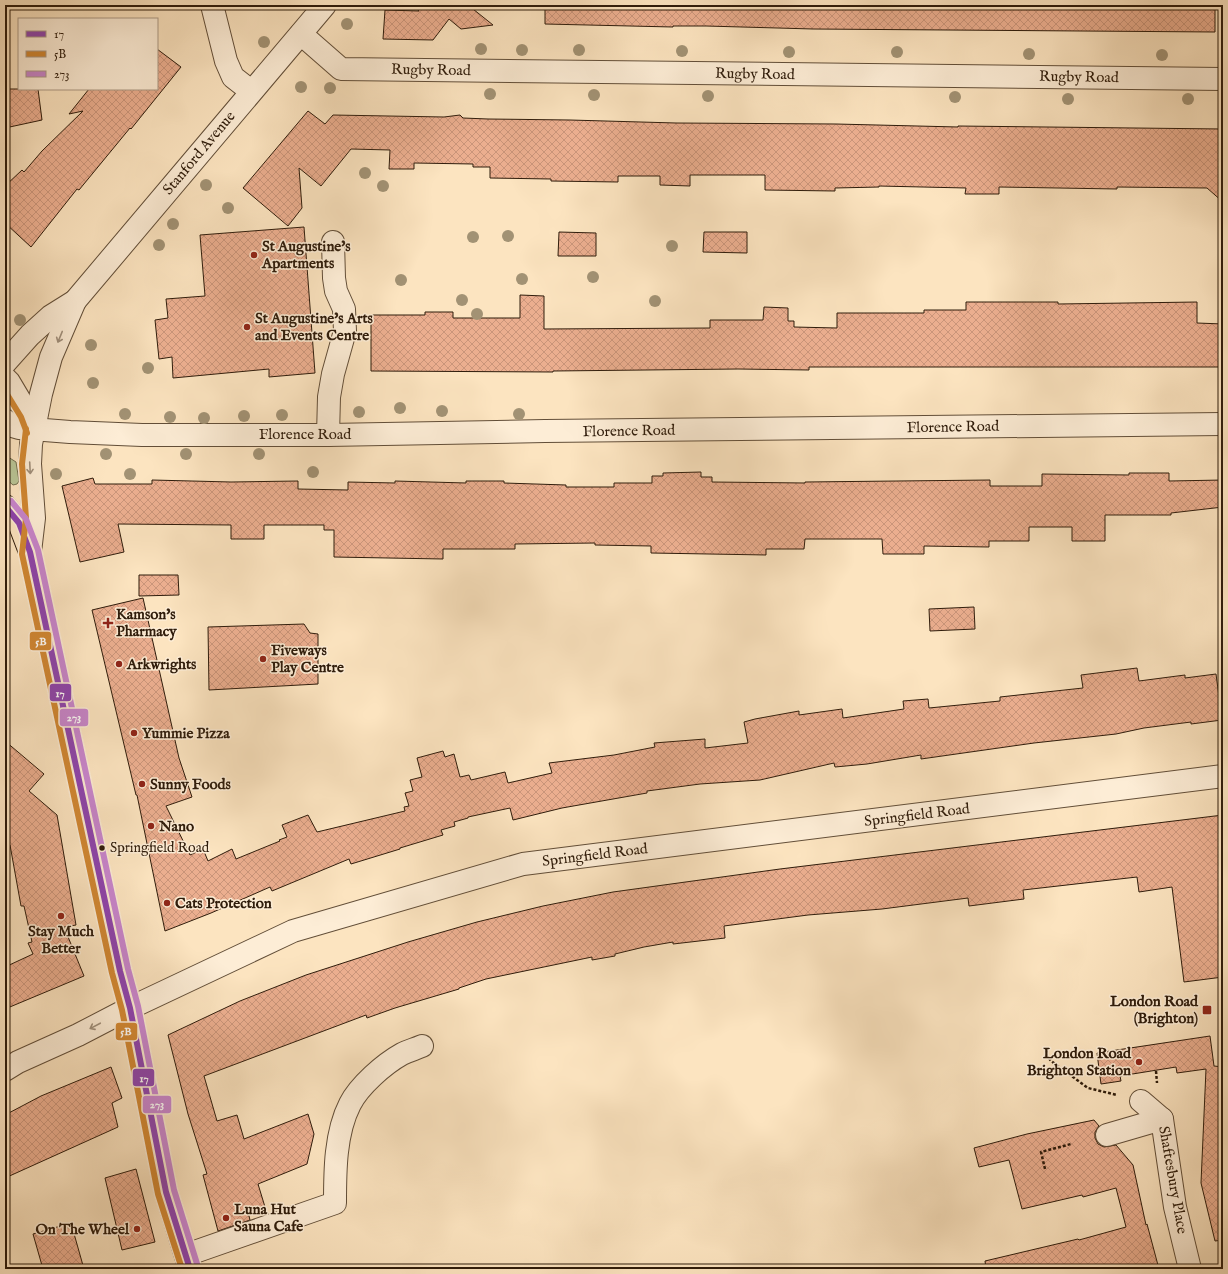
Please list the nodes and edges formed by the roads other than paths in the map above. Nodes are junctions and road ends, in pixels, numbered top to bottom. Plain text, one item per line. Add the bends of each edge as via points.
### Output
1 (212, 5) edge
2 (325, 5) edge
3 (301, 34) junction
4 (1223, 79) edge
5 (251, 91) junction
6 (333, 242) dead end
7 (74, 301) junction
8 (5, 362) edge
9 (5, 378) edge
10 (5, 420) edge
11 (1223, 424) edge
12 (34, 430) junction
13 (328, 435) junction
14 (5, 506) edge
15 (30, 552) junction
16 (1223, 776) edge
17 (130, 1008) junction
18 (422, 1046) dead end
19 (5, 1070) edge
20 (1141, 1101) road end
21 (1162, 1119) junction
22 (1107, 1135) dead end
23 (188, 1262) edge
24 (1190, 1269) edge

1 - 5 street via 226,61 233,77
2 - 3 street, Stanford Avenue
3 - 4 street, Rugby Road via 341,69
3 - 5 street, Stanford Avenue
5 - 7 street, Stanford Avenue
6 - 13 street via 334,278 336,291 344,309 345,331 329,397
7 - 8 street, Stanford Avenue via 51,316
7 -> 12 street, Stanford Avenue via 51,357
9 - 12 street via 28,414
10 - 12 street, Florence Road via 12,426
11 - 13 street, Florence Road
12 - 13 street, Florence Road via 142,435
12 -> 15 street, Stanford Avenue via 30,464 34,518
14 - 15 highway via 19,523
15 - 17 highway
16 - 17 street, Springfield Road via 523,864 293,931
17 -> 19 street, Springfield Road
17 - 23 highway via 166,1192
18 - 23 street via 402,1054 386,1065 366,1083 350,1103 338,1147 335,1203
20 - 21 street, Shaftesbury Place
21 - 22 street
21 - 24 street, Shaftesbury Place via 1175,1207

